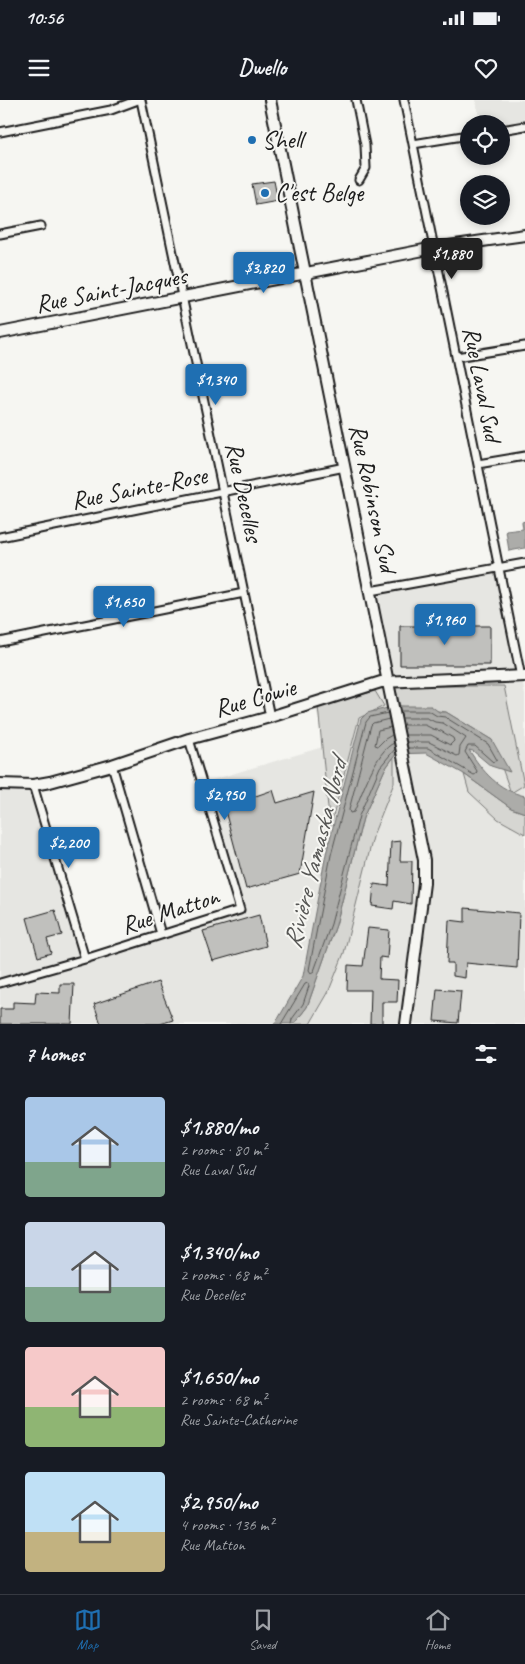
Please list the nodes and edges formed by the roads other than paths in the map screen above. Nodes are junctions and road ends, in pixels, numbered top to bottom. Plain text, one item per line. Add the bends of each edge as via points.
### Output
1 (139, 100) edge
2 (270, 100) edge
3 (356, 100) edge
4 (404, 100) edge
5 (525, 126) edge
6 (510, 128) edge
7 (0, 132) edge
8 (460, 136) edge
9 (413, 144) junction
10 (358, 180) dead end
11 (41, 226) dead end
12 (0, 234) edge
13 (525, 235) edge
14 (434, 248) junction
15 (305, 274) junction
16 (182, 298) junction
17 (0, 333) edge
18 (525, 346) edge
19 (456, 357) junction
20 (525, 456) edge
21 (478, 464) junction
22 (345, 467) junction
23 (223, 492) junction
24 (0, 537) edge
25 (525, 563) edge
26 (499, 567) junction
27 (370, 591) junction
28 (244, 592) junction
29 (0, 642) edge
30 (523, 676) edge
31 (389, 685) junction
32 (270, 717) junction
33 (190, 739) junction
34 (112, 765) junction
35 (0, 784) edge
36 (33, 785) junction
37 (161, 934) junction
38 (85, 959) junction
39 (0, 983) edge
40 (406, 1024) edge

1 - 7 street via 111,110
1 - 16 street, Rue Decelles
2 - 15 street, Rue Robinson Sud
3 - 10 street via 366,168
4 - 9 street, Rue Laval Sud
5 - 6 street
8 - 9 street
9 - 14 street, Rue Laval Sud
11 - 12 street
13 - 14 street, Rue Saint-Jacques
14 - 15 street, Rue Saint-Jacques
14 - 19 street, Rue Laval Sud
15 - 16 street, Rue Saint-Jacques
15 - 22 street, Rue Robinson Sud
16 - 17 street, Rue Saint-Jacques
16 - 23 street, Rue Decelles
18 - 19 street
19 - 21 street, Rue Laval Sud
20 - 21 street
21 - 26 street, Rue Laval Sud
22 - 23 street, Rue Sainte-Rose
22 - 27 street, Rue Robinson Sud
23 - 24 street, Rue Sainte-Rose
23 - 28 street, Rue Decelles
25 - 26 street
26 - 27 street
26 - 30 street, Rue Laval Sud
27 - 31 street, Rue Robinson Sud
28 - 29 street
28 - 32 street, Rue Decelles
30 - 31 street, Rue Cowie
31 - 32 street, Rue Cowie via 370,685
31 - 40 street, Rue Robinson Sud via 424,860 424,883
32 - 33 street, Rue Cowie
33 - 34 street, Rue Cowie
33 - 37 street, Rue Matton via 240,910
34 - 36 street, Rue Cowie
34 - 37 street
35 - 36 street, Rue Cowie
36 - 38 street
37 - 38 street, Rue Matton
38 - 39 street, Rue Matton

